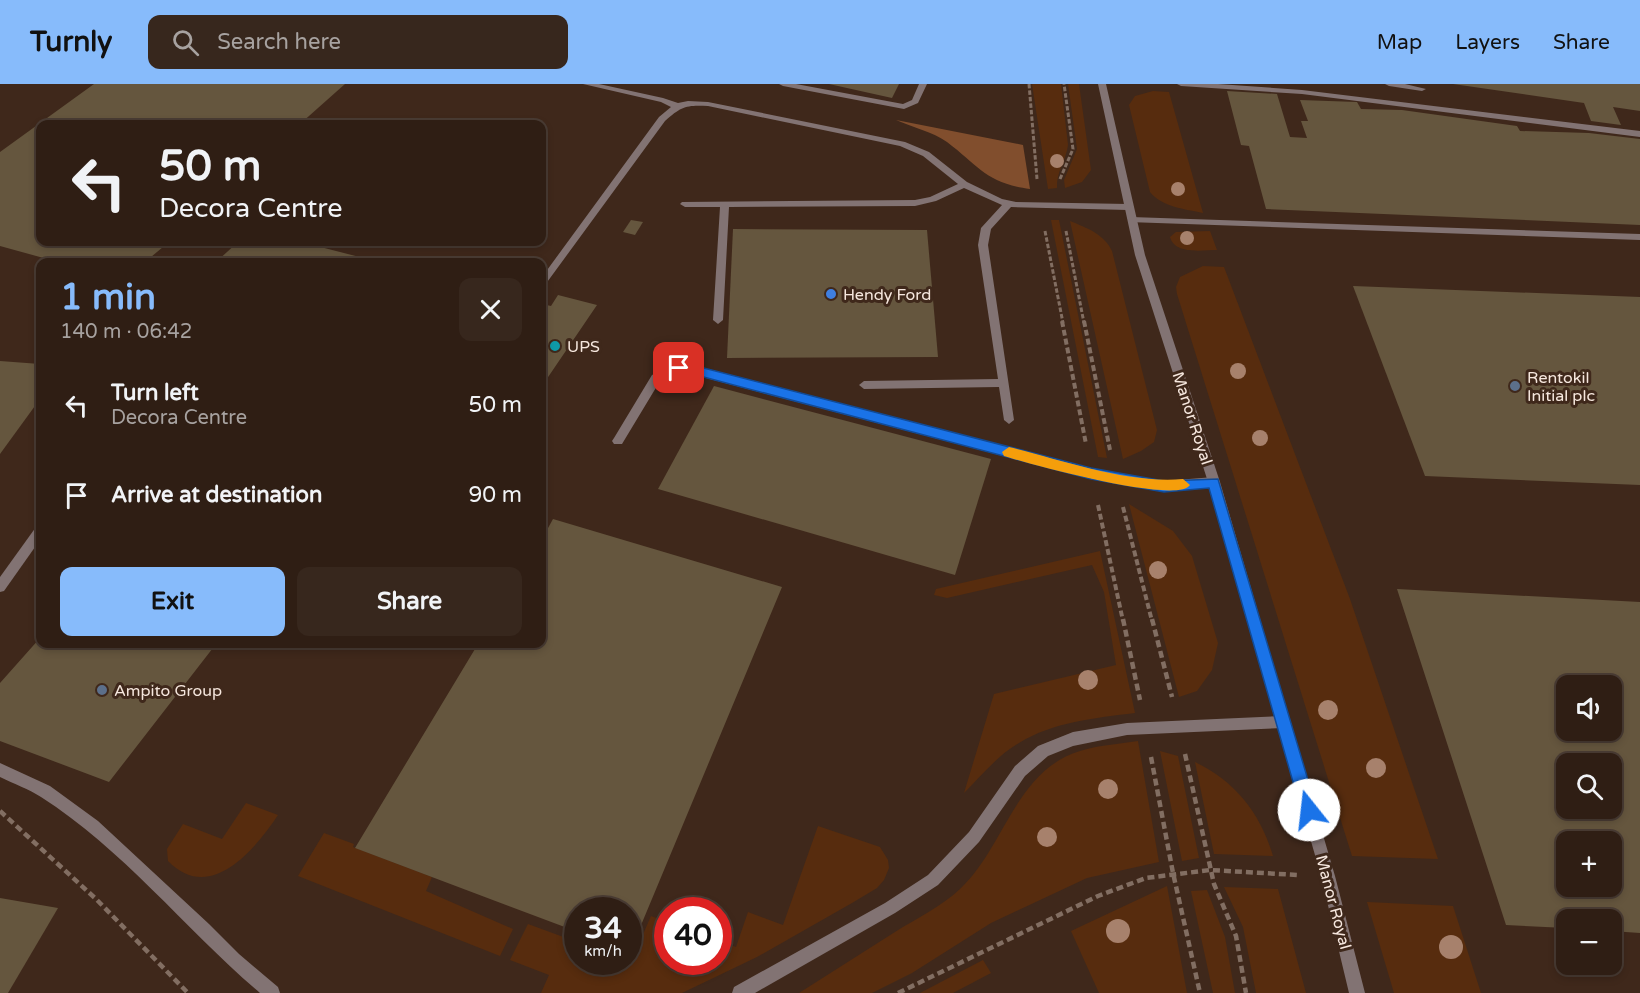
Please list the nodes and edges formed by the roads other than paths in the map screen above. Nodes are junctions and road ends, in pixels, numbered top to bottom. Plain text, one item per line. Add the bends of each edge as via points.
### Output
1 (587, 84) edge
2 (783, 84) edge
3 (923, 84) edge
4 (1102, 84) edge
5 (1181, 84) edge
6 (1389, 84) edge
7 (1422, 89) dead end
8 (677, 106) junction
9 (1640, 134) edge
10 (964, 184) junction
11 (685, 204) dead end
12 (725, 204) junction
13 (1008, 204) junction
14 (1128, 207) junction
15 (1131, 220) junction
16 (1640, 237) edge
17 (546, 278) edge
18 (718, 320) dead end
19 (1004, 383) junction
20 (864, 385) dead end
21 (1009, 420) dead end
22 (618, 441) dead end
23 (1214, 482) junction
24 (36, 537) edge
25 (0, 587) edge
26 (1284, 722) junction
27 (0, 770) edge
28 (272, 993) edge
29 (740, 993) edge
30 (1357, 993) edge

1 - 8 street
2 - 3 street via 898,107 913,104
4 - 14 street, Manor Royal
5 - 9 street via 1311,93
6 - 7 street
8 - 10 street via 708,104 902,144 926,154
8 - 17 street via 662,119
10 - 12 street via 915,203
10 - 13 street
11 - 12 street
12 - 18 street
13 - 14 street
13 - 19 street via 986,228 984,245
14 - 15 street, Manor Royal
15 - 16 street
15 - 23 street, Manor Royal
19 - 20 street
19 - 21 street
22 - 23 street via 656,378 671,369 687,369 1116,478 1164,486
23 - 26 street, Manor Royal
24 - 25 street
26 - 29 street via 1127,729 1061,743 1035,756 1020,771 964,849 933,880
26 - 30 street, Manor Royal
27 - 28 street via 45,791 93,826

